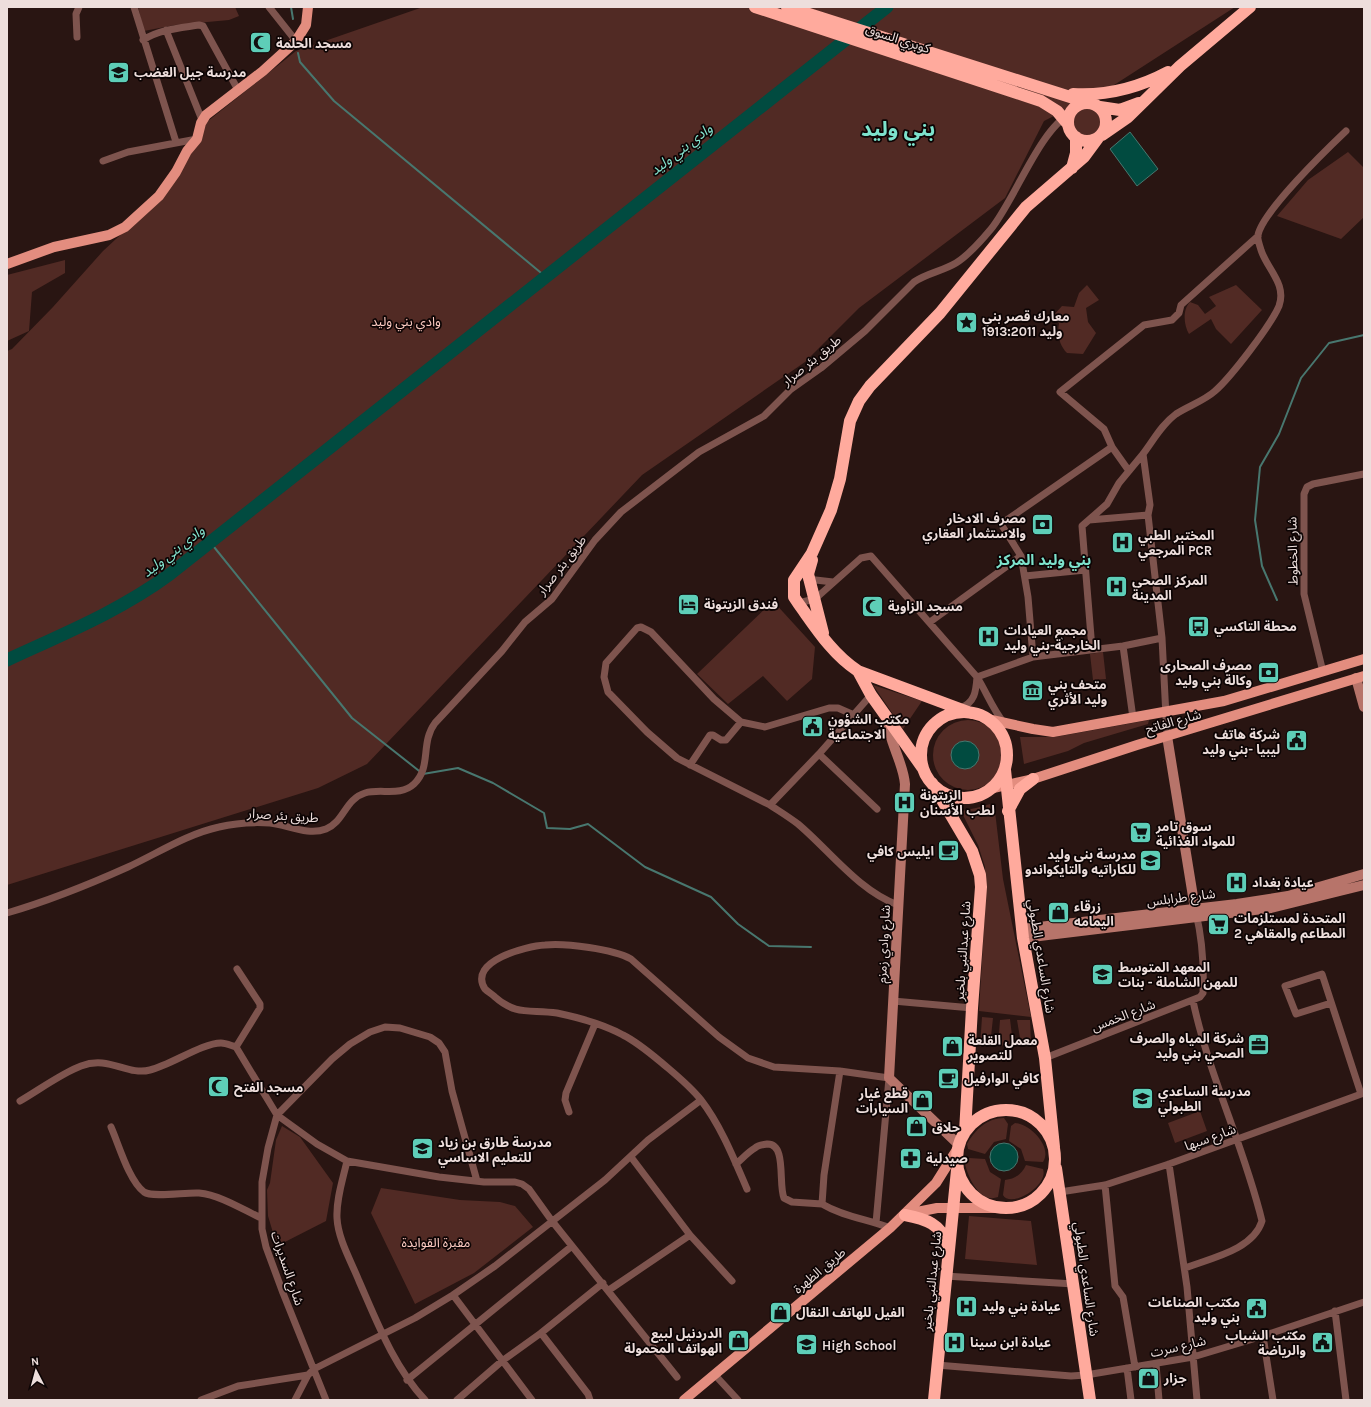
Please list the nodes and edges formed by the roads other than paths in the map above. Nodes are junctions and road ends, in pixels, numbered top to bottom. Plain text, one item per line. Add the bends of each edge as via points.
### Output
1 (79, 7) edge
2 (134, 7) edge
3 (269, 7) edge
4 (308, 7) edge
5 (755, 7) edge
6 (787, 7) edge
7 (1250, 7) edge
8 (166, 30) junction
9 (77, 37) dead end
10 (143, 40) junction
11 (296, 41) junction
12 (1180, 66) junction
13 (238, 90) junction
14 (1034, 92) junction
15 (1054, 92) junction
16 (1142, 102) junction
17 (1094, 105) junction
18 (1067, 119) junction
19 (202, 120) junction
20 (1346, 131) dead end
21 (1100, 136) junction
22 (1076, 137) junction
23 (197, 139) junction
24 (176, 142) junction
25 (103, 161) dead end
26 (1072, 168) junction
27 (1258, 236) junction
28 (7, 264) edge
29 (1112, 447) junction
30 (1143, 454) junction
31 (1129, 471) junction
32 (1364, 474) edge
33 (1148, 515) junction
34 (1088, 520) junction
35 (812, 553) junction
36 (1021, 556) junction
37 (1085, 570) junction
38 (1025, 576) junction
39 (796, 577) junction
40 (809, 580) junction
41 (833, 582) junction
42 (815, 599) junction
43 (798, 603) junction
44 (930, 622) junction
45 (1162, 638) junction
46 (826, 643) junction
47 (1122, 646) junction
48 (1092, 649) junction
49 (1034, 657) junction
50 (1364, 659) edge
51 (858, 671) junction
52 (1323, 672) junction
53 (977, 677) junction
54 (1360, 677) edge
55 (871, 695) junction
56 (1244, 696) junction
57 (1364, 707) edge
58 (957, 708) junction
59 (1167, 712) junction
60 (971, 713) junction
61 (1246, 713) junction
62 (854, 715) junction
63 (887, 717) junction
64 (1133, 718) junction
65 (987, 719) junction
66 (741, 722) junction
67 (1005, 723) junction
68 (1167, 736) junction
69 (819, 754) junction
70 (690, 765) junction
71 (1004, 770) junction
72 (924, 771) junction
73 (1033, 779) junction
74 (932, 783) junction
75 (1005, 787) junction
76 (990, 789) junction
77 (770, 805) junction
78 (876, 809) dead end
79 (1008, 811) junction
80 (1364, 874) edge
81 (1363, 886) edge
82 (898, 906) junction
83 (1196, 913) junction
84 (7, 914) edge
85 (1023, 933) junction
86 (237, 969) dead end
87 (893, 1001) junction
88 (1193, 1001) junction
89 (1331, 1003) junction
90 (972, 1008) junction
91 (595, 1024) junction
92 (236, 1047) junction
93 (1045, 1058) junction
94 (840, 1071) junction
95 (889, 1078) junction
96 (1362, 1093) edge
97 (701, 1100) junction
98 (20, 1101) dead end
99 (570, 1112) dead end
100 (278, 1115) junction
101 (111, 1127) dead end
102 (965, 1132) junction
103 (1237, 1140) junction
104 (958, 1147) junction
105 (1054, 1147) junction
106 (632, 1157) junction
107 (347, 1161) junction
108 (1055, 1163) junction
109 (736, 1164) junction
110 (1169, 1164) junction
111 (957, 1165) junction
112 (477, 1181) junction
113 (1105, 1185) junction
114 (747, 1189) dead end
115 (1060, 1192) junction
116 (822, 1204) junction
117 (953, 1207) junction
118 (999, 1208) junction
119 (905, 1214) junction
120 (261, 1218) junction
121 (552, 1221) junction
122 (876, 1223) junction
123 (890, 1228) junction
124 (690, 1235) junction
125 (572, 1246) junction
126 (949, 1247) junction
127 (1185, 1268) junction
128 (945, 1276) junction
129 (732, 1281) dead end
130 (603, 1283) junction
131 (1074, 1284) junction
132 (609, 1290) junction
133 (453, 1295) junction
134 (1364, 1302) edge
135 (1335, 1311) junction
136 (476, 1326) junction
137 (541, 1333) junction
138 (383, 1334) junction
139 (1264, 1336) junction
140 (1193, 1357) junction
141 (502, 1361) junction
142 (1156, 1364) junction
143 (937, 1365) junction
144 (1135, 1367) junction
145 (1127, 1368) junction
146 (314, 1369) junction
147 (714, 1374) junction
148 (308, 1375) junction
149 (1086, 1375) junction
150 (677, 1377) dead end
151 (408, 1380) junction
152 (201, 1400) edge
153 (295, 1400) edge
154 (326, 1400) edge
155 (425, 1400) edge
156 (457, 1400) edge
157 (532, 1400) edge
158 (590, 1400) edge
159 (684, 1400) edge
160 (738, 1400) edge
161 (934, 1400) edge
162 (1090, 1400) edge
163 (1131, 1400) edge
164 (1159, 1400) edge
165 (1197, 1400) edge
166 (1272, 1400) edge
167 (1346, 1400) edge

1 - 9 street via 76,14
2 - 10 street
3 - 11 street
4 - 11 main road via 306,25
5 - 14 highway, كوبري السوق
6 - 14 highway, كوبري السوق
7 - 12 highway
8 - 10 street
8 - 13 street via 203,26
8 - 19 street
10 - 24 street
11 - 13 main road
12 - 15 highway via 1121,91 1082,94
12 - 16 highway
13 - 19 main road via 213,108
14 - 15 highway
14 - 18 highway
15 - 17 highway
16 - 17 highway via 1120,110
16 - 21 highway via 1119,124
17 - 18 highway via 1077,106
17 - 21 highway via 1106,118 1105,130
18 - 22 highway
18 - 84 street, طريق بئر صرار via 1045,138 1000,217 965,257 914,282 865,331 790,390 764,416 699,452 621,512 596,540 552,599 525,622 502,651 435,723 426,740 424,773 414,784 403,791 366,792 357,796 335,824 326,829 316,831 271,823 209,829 49,901
19 - 23 main road
20 - 27 street via 1316,160 1266,217
21 - 22 highway via 1087,141
21 - 26 highway
22 - 26 highway via 1076,153
23 - 24 street
23 - 28 main road via 159,196 125,227 109,236 54,247
24 - 25 street via 128,152
26 - 35 highway via 1026,207 940,313 870,386 859,401 850,421 833,505
27 - 29 street via 1181,305 1179,313 1172,320 1144,326 1060,392 1104,429
27 - 30 street via 1261,251 1278,282 1281,294 1279,306 1232,372 1214,391 1175,415
29 - 31 street
29 - 36 street via 1000,524
30 - 31 street
30 - 33 street via 1150,505
31 - 34 street via 1107,504
32 - 52 street, شارع الخطوط via 1313,484 1307,487 1304,494 1304,594
33 - 34 street
33 - 45 street
34 - 37 street via 1082,526
35 - 39 highway
35 - 40 highway
36 - 38 street
36 - 44 street
37 - 38 street
37 - 48 street
38 - 49 street
39 - 40 street
39 - 43 highway via 794,592
40 - 41 street
40 - 42 highway
41 - 42 street
41 - 44 street via 861,558 871,556
42 - 43 street
42 - 46 highway
43 - 46 highway
44 - 53 street
45 - 47 street
45 - 59 street
46 - 51 highway
47 - 48 street
47 - 64 street
48 - 49 street
49 - 53 street
50 - 52 main road, شارع الفاتح
51 - 55 highway
51 - 58 highway
52 - 56 main road, شارع الفاتح
53 - 58 street via 973,700 967,706
53 - 67 street via 993,708
54 - 57 main road
54 - 61 main road, شارع الفاتح
55 - 62 street
55 - 63 highway
56 - 59 main road, شارع الفاتح
56 - 61 main road
58 - 60 highway
59 - 64 main road, شارع الفاتح
59 - 68 street
60 - 65 highway
60 - 72 highway via 954,713 933,725 922,748
61 - 68 main road, شارع الفاتح
62 - 66 street via 838,708 829,708 765,727
62 - 69 street
63 - 72 highway
63 - 82 main road, شارع وادي زمزم via 888,731 902,765 905,784
64 - 67 main road, شارع الفاتح via 1053,732
65 - 67 main road, شارع الفاتح
65 - 71 highway via 1000,730 1006,743
66 - 70 street via 726,740 710,735
66 - 70 street via 714,699 651,632 641,627 637,628 606,662 604,671 608,692 663,748
68 - 73 main road, شارع الفاتح
68 - 83 main road
69 - 77 street
69 - 78 street
70 - 77 street
71 - 75 highway, شارع الساعدي الطبولي
71 - 76 highway
72 - 74 highway
73 - 75 main road, شارع الفاتح
73 - 79 highway via 1020,789
74 - 76 highway via 946,794 957,797 970,798
74 - 90 highway, شارع عبدالنبي بلخير via 972,851 980,874
75 - 76 main road, شارع الفاتح
75 - 79 highway, شارع الساعدي الطبولي
77 - 82 street via 797,823 872,891
79 - 85 highway, شارع الساعدي الطبولي
80 - 83 main road, شارع طرابلس via 1288,896
81 - 83 main road, شارع طرابلس via 1271,908
82 - 87 main road, شارع وادي زمزم
83 - 85 main road, شارع طرابلس
83 - 88 street, شارع الخمس via 1204,993
85 - 93 highway, شارع الساعدي الطبولي
86 - 92 street via 260,1004 260,1008
87 - 90 street
87 - 95 main road, شارع وادي زمزم
88 - 93 street, شارع الخمس
88 - 103 street via 1200,1036
89 - 89 street via 1322,974 1285,986 1296,1014
89 - 96 street
90 - 102 highway, شارع عبدالنبي بلخير
91 - 94 street via 556,1013 518,1011 504,1005 485,988 482,977 484,969 490,963 516,951 545,944 623,955 631,959 719,1037 748,1058 774,1067
91 - 97 street via 622,1034 636,1043 688,1085
91 - 99 street via 566,1093 565,1100
92 - 98 street via 221,1043 209,1046 150,1071 94,1062 81,1066
92 - 100 street
93 - 105 highway, شارع الساعدي الطبولي
94 - 95 street
94 - 116 street
95 - 104 main road
95 - 122 street
96 - 103 street, شارع سبها
97 - 106 street via 648,1140
97 - 109 street
100 - 107 street via 317,1144
100 - 112 street via 332,1059 359,1037 385,1027 400,1028 430,1037 439,1043 445,1052 452,1091
100 - 120 street, شارع السديرات via 268,1148 262,1182
101 - 120 street via 135,1182 145,1192 150,1195 182,1192 210,1195
102 - 104 highway
102 - 105 highway via 981,1117 1000,1110 1011,1110 1038,1121 1051,1137
103 - 110 street, شارع سبها
103 - 127 street via 1262,1221 1259,1230 1243,1245
104 - 111 highway
104 - 119 main road, طريق الظهرة via 936,1183
105 - 108 highway
106 - 121 street
106 - 124 street
107 - 112 street
107 - 138 street via 337,1205 338,1224 344,1245
108 - 115 highway, شارع الساعدي الطبولي
108 - 118 highway via 1050,1182 1037,1198 1019,1207
109 - 114 street
109 - 116 street via 756,1147 771,1144 779,1153 784,1198 792,1202
110 - 113 street, شارع سبها
110 - 127 street
111 - 117 highway, شارع عبدالنبي بلخير
111 - 118 highway via 962,1180 971,1193 984,1203
112 - 121 street via 522,1184 529,1189
113 - 115 street, شارع سبها
113 - 144 street via 1115,1286 1123,1297
115 - 131 highway, شارع الساعدي الطبولي
116 - 122 street via 844,1215
117 - 118 main road
117 - 119 main road
117 - 126 highway, شارع عبدالنبي بلخير
119 - 123 main road, طريق الظهرة
119 - 126 highway via 932,1222 940,1230
120 - 146 street, شارع السديرات via 266,1247
121 - 125 street
121 - 133 street
122 - 123 street
123 - 147 main road, طريق الظهرة
124 - 129 street
124 - 132 street
125 - 130 street
125 - 136 street
126 - 128 highway, شارع عبدالنبي بلخير
127 - 140 street
128 - 131 street
128 - 143 highway, شارع عبدالنبي بلخير
130 - 132 street
130 - 137 street
131 - 149 highway, شارع الساعدي الطبولي
132 - 150 street
133 - 136 street
133 - 138 street
134 - 135 street, شارع سرت
135 - 139 street, شارع سرت
135 - 167 street
136 - 141 street
136 - 151 street
137 - 141 street
137 - 158 street
138 - 146 street
138 - 151 street
139 - 140 street, شارع سرت
139 - 166 street
140 - 142 street, شارع سرت
140 - 165 street
141 - 156 street
141 - 157 street
142 - 144 street, شارع سرت
142 - 164 street
143 - 149 street, شارع سرت via 1071,1376
143 - 161 highway, شارع عبدالنبي بلخير
144 - 145 street, شارع سرت
145 - 149 street, شارع سرت
145 - 163 street
146 - 148 street
146 - 154 street, شارع السديرات
147 - 159 main road, طريق الظهرة
147 - 160 street
148 - 152 street via 238,1386
148 - 153 street
149 - 162 highway, شارع الساعدي الطبولي
151 - 155 street

